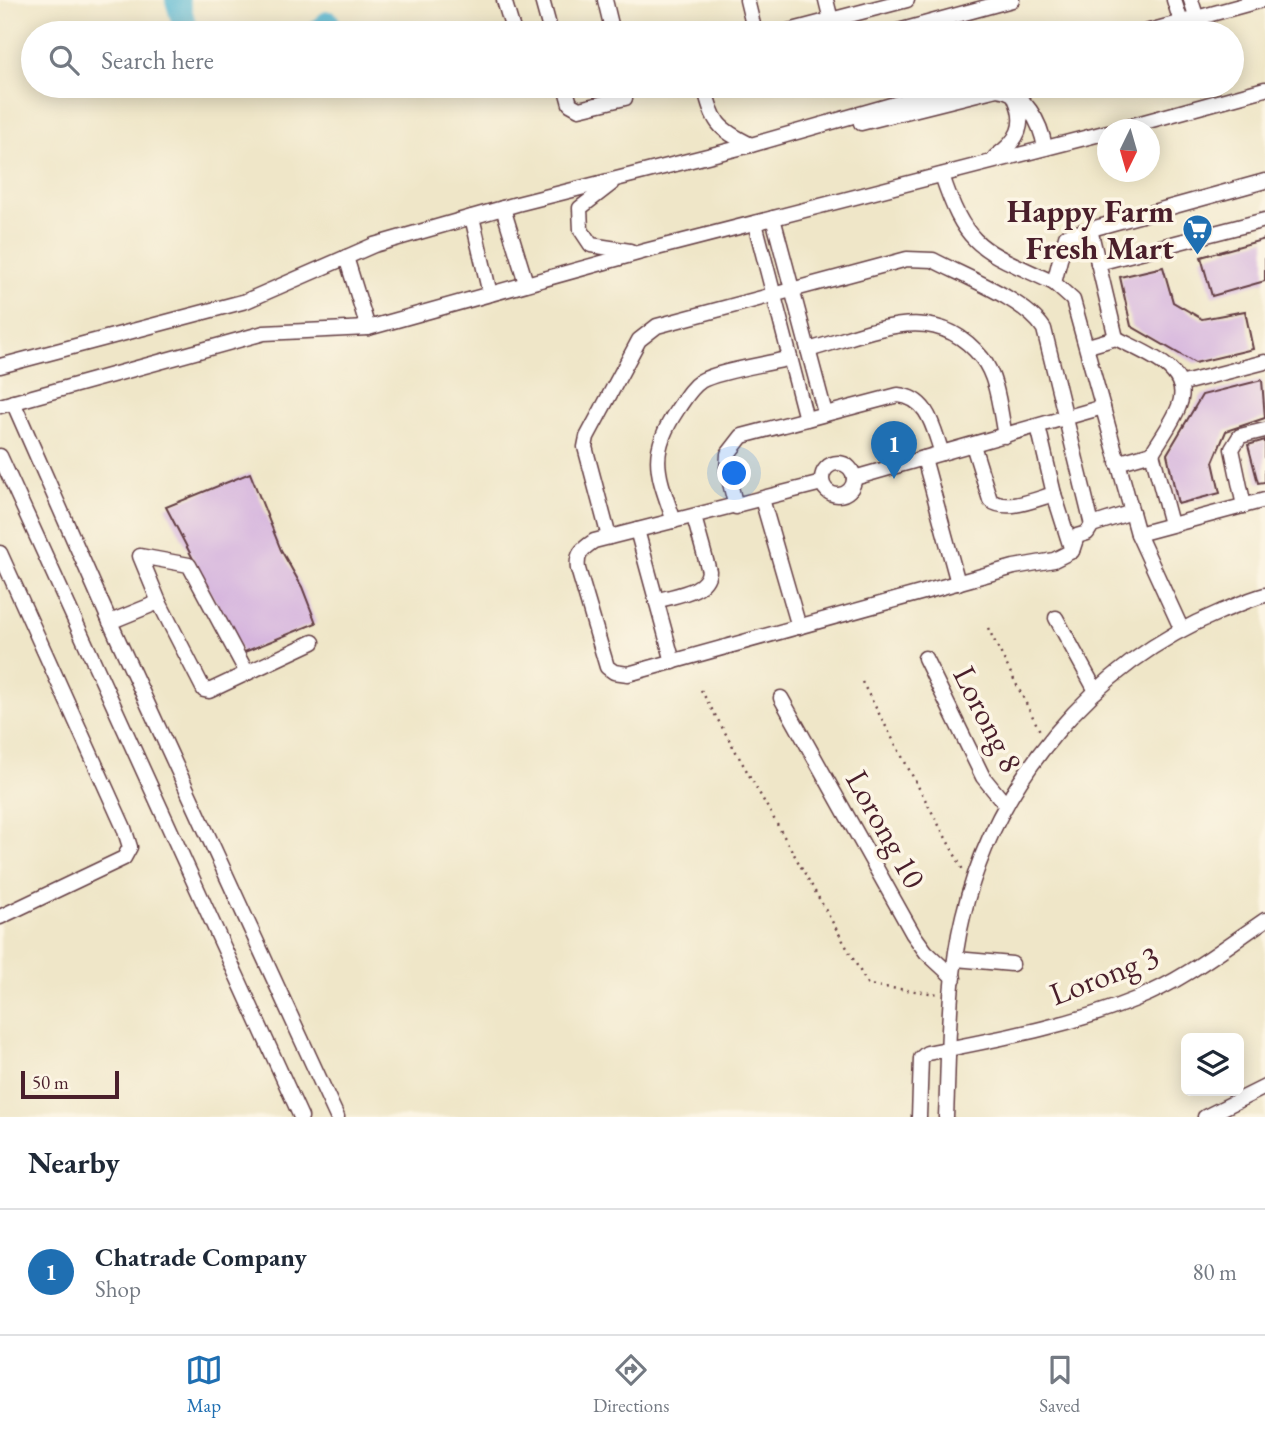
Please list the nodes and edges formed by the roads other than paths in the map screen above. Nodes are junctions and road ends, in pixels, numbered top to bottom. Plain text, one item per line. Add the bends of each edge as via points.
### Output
1 (504, 0) edge
2 (542, 0) edge
3 (604, 0) edge
4 (747, 0) edge
5 (826, 0) edge
6 (907, 0) edge
7 (1012, 0) edge
8 (1174, 0) edge
9 (1191, 0) edge
10 (1262, 0) edge
11 (858, 6) edge
12 (1197, 19) junction
13 (831, 20) junction
14 (510, 21) edge
15 (548, 21) edge
16 (610, 21) edge
17 (752, 21) edge
18 (827, 21) edge
19 (935, 21) edge
20 (1181, 21) edge
21 (1186, 21) edge
22 (1265, 89) edge
23 (1244, 95) edge
24 (568, 98) edge
25 (625, 98) edge
26 (707, 98) edge
27 (916, 98) edge
28 (961, 98) edge
29 (1015, 98) edge
30 (1016, 98) edge
31 (1232, 98) edge
32 (1155, 119) edge
33 (822, 125) junction
34 (1097, 134) edge
35 (751, 145) junction
36 (1045, 148) junction
37 (986, 163) junction
38 (942, 174) junction
39 (624, 177) junction
40 (1265, 181) edge
41 (503, 208) junction
42 (472, 217) junction
43 (773, 218) junction
44 (1265, 220) edge
45 (755, 223) junction
46 (1090, 229) junction
47 (645, 251) junction
48 (346, 257) junction
49 (1098, 263) junction
50 (526, 283) junction
51 (1054, 283) junction
52 (791, 288) junction
53 (489, 294) junction
54 (775, 294) junction
55 (368, 328) junction
56 (1116, 338) junction
57 (1088, 346) junction
58 (808, 350) junction
59 (790, 358) junction
60 (1265, 362) edge
61 (0, 366) edge
62 (1180, 384) junction
63 (7, 404) edge
64 (1103, 407) junction
65 (825, 413) junction
66 (806, 419) junction
67 (1065, 419) junction
68 (1038, 426) junction
69 (1265, 430) edge
70 (1005, 436) junction
71 (973, 445) junction
72 (942, 453) junction
73 (1152, 453) junction
74 (0, 456) edge
75 (924, 458) junction
76 (1117, 463) junction
77 (854, 478) junction
78 (822, 483) junction
79 (1054, 494) junction
80 (762, 499) junction
81 (1265, 500) edge
82 (1244, 506) junction
83 (736, 507) junction
84 (1132, 512) junction
85 (694, 517) junction
86 (674, 522) junction
87 (1171, 524) junction
88 (1092, 525) junction
89 (637, 530) junction
90 (1138, 534) junction
91 (609, 537) junction
92 (1072, 551) junction
93 (0, 553) edge
94 (958, 583) junction
95 (1265, 595) edge
96 (656, 601) junction
97 (159, 602) junction
98 (1056, 618) dead end
99 (110, 622) junction
100 (799, 627) junction
101 (1181, 628) junction
102 (313, 642) dead end
103 (925, 658) dead end
104 (673, 662) junction
105 (247, 673) junction
106 (1096, 691) junction
107 (781, 698) dead end
108 (1005, 804) junction
109 (0, 917) edge
110 (1265, 920) edge
111 (956, 959) junction
112 (1012, 964) dead end
113 (954, 978) junction
114 (949, 1049) junction
115 (1265, 1087) edge
116 (301, 1117) edge
117 (337, 1117) edge
118 (919, 1117) edge
119 (946, 1117) edge
120 (1205, 1117) edge

1 - 14 street
2 - 15 street
3 - 16 street
4 - 17 street
5 - 13 street
6 - 11 street
7 - 19 street
8 - 20 street
9 - 12 street
10 - 12 street
11 - 13 street
12 - 21 street
13 - 18 street
22 - 23 street
24 - 25 street via 579,109
26 - 35 street via 713,120
27 - 33 street
28 - 33 street via 854,125
29 - 37 street via 1020,129 1010,147
30 - 36 street via 1036,120
31 - 32 street
33 - 35 street
34 - 36 street
35 - 39 street
36 - 37 street
37 - 38 street
38 - 43 street
38 - 51 street via 954,212 972,239
39 - 41 street
39 - 47 street via 580,208 581,230 591,245
40 - 46 street
41 - 42 street
41 - 50 street
42 - 48 street
42 - 53 street
43 - 45 street
43 - 52 street
44 - 49 street
45 - 47 street
45 - 54 street
46 - 49 street
46 - 51 street via 1066,236
47 - 50 street
48 - 55 street
48 - 61 street via 246,301
49 - 56 street
50 - 53 street
51 - 57 street via 1073,300
52 - 54 street
52 - 58 street
52 - 67 street via 907,259 933,260 1039,321
53 - 55 street
54 - 59 street
54 - 91 street via 657,326 639,340 585,447
55 - 63 street via 264,333
56 - 57 street
56 - 62 street via 1172,368
57 - 64 street
58 - 65 street
58 - 70 street via 915,322 935,324 954,333 983,359 995,384
59 - 66 street
59 - 86 street via 702,380 690,391 662,432 657,452
60 - 62 street
62 - 73 street via 1180,404
63 - 99 street
64 - 67 street
64 - 76 street
65 - 66 street
65 - 72 street via 898,395 911,396 923,404
66 - 83 street via 742,436 734,444 727,471
67 - 68 street
67 - 88 street
68 - 70 street
68 - 79 street
69 - 82 street via 1240,436 1232,449
70 - 71 street
71 - 72 street
71 - 79 street via 995,504 1005,506
72 - 75 street
73 - 76 street
73 - 87 street
74 - 116 street
75 - 77 street
75 - 94 street
76 - 84 street
77 - 78 street via 850,489 840,495 829,492
77 - 78 street via 849,468 835,463 825,469
78 - 80 street
79 - 92 street
80 - 83 street
80 - 100 street
81 - 82 street
82 - 87 street
83 - 85 street
84 - 88 street
84 - 90 street
85 - 86 street
85 - 96 street via 708,579 703,586
86 - 89 street
87 - 90 street
88 - 92 street via 1077,536
89 - 91 street
89 - 96 street
90 - 101 street
91 - 104 street via 582,548 577,558 607,667 628,674
92 - 94 street via 1054,560
93 - 109 street via 130,847 124,858
94 - 100 street
95 - 101 street
96 - 104 street
97 - 99 street
97 - 105 street via 200,687 209,691
97 - 105 street via 141,556 189,565
98 - 106 street
99 - 117 street
100 - 104 street
101 - 106 street
102 - 105 street
103 - 108 street, Lorong 8 via 983,777
106 - 108 street via 1046,744
107 - 113 street, Lorong 10 via 913,934
108 - 111 street via 974,876
110 - 114 street, Lorong 3 via 1138,999 1062,1023
111 - 112 street
111 - 113 street
113 - 114 street
114 - 118 street, Lorong 3 via 920,1058
114 - 119 street
115 - 120 street

